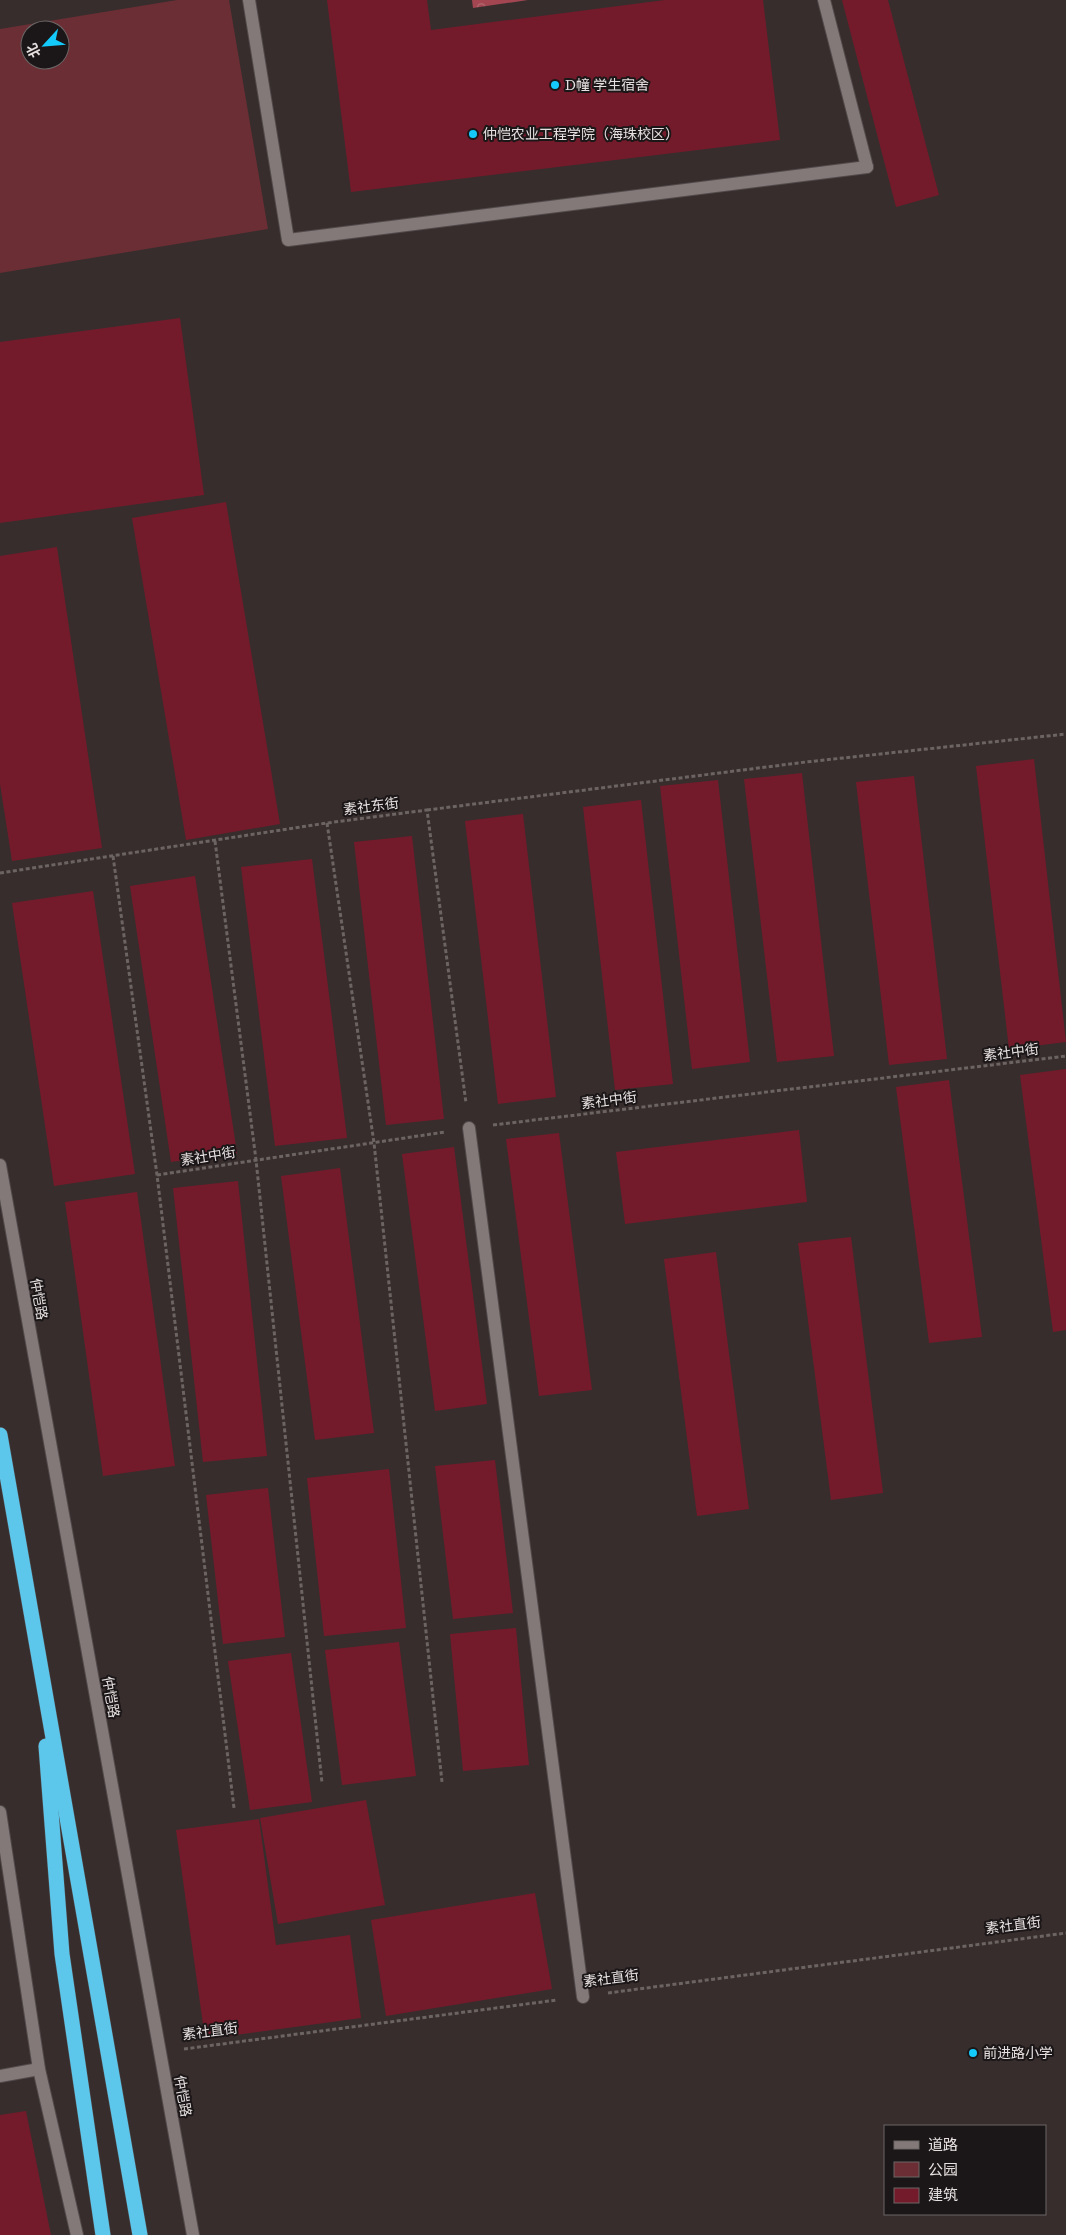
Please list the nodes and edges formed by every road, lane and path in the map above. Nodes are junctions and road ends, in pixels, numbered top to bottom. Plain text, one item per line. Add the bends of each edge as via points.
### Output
1 (249, 0) edge
2 (824, 0) edge
3 (1066, 734) edge
4 (427, 810) junction
5 (327, 823) junction
6 (215, 841) junction
7 (112, 856) junction
8 (0, 873) edge
9 (1066, 1056) edge
10 (469, 1128) junction
11 (374, 1143) junction
12 (256, 1160) junction
13 (0, 1165) edge
14 (157, 1175) junction
15 (0, 1435) edge
16 (39, 1657) junction
17 (442, 1782) dead end
18 (322, 1783) dead end
19 (234, 1808) dead end
20 (0, 1812) edge
21 (1066, 1933) edge
22 (583, 1997) junction
23 (160, 2052) junction
24 (39, 2069) junction
25 (0, 2076) edge
26 (76, 2235) edge
27 (103, 2235) edge
28 (140, 2235) edge
29 (193, 2235) edge

1 - 2 main road via 288,240 867,167
3 - 4 path, 素社东街 via 806,762
4 - 5 path, 素社东街
4 - 10 path
5 - 6 path, 素社东街
5 - 11 path
6 - 7 path, 素社东街
6 - 12 path
7 - 8 path, 素社东街
7 - 14 path
9 - 10 path, 素社中街
10 - 11 path, 素社中街
10 - 22 main road
11 - 12 path, 素社中街
11 - 17 path
12 - 14 path, 素社中街
12 - 18 path
13 - 23 main road, 仲恺路
14 - 19 path
15 - 16 highway
16 - 27 highway via 62,1954
16 - 28 highway
20 - 24 main road
21 - 22 path, 素社直街
22 - 23 path, 素社直街
23 - 29 main road, 仲恺路
24 - 25 main road
24 - 26 main road

